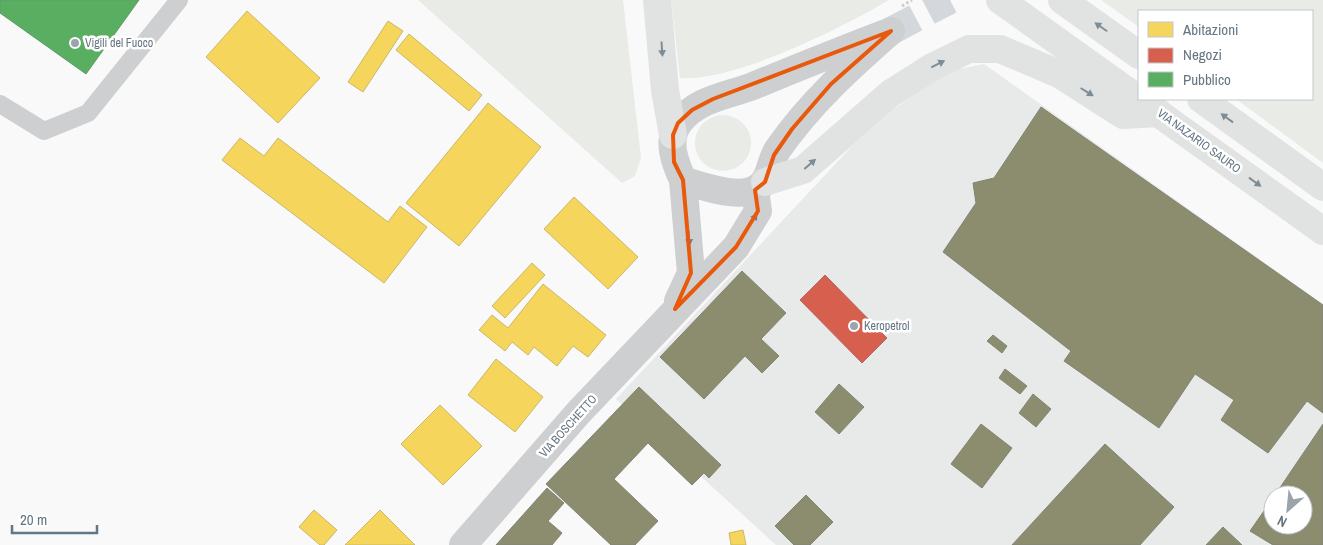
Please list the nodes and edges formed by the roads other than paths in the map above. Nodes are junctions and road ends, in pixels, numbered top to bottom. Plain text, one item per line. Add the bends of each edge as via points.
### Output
1 (178, 0) edge
2 (657, 0) edge
3 (1000, 0) edge
4 (1062, 0) edge
5 (1138, 54) edge
6 (1138, 98) edge
7 (1141, 100) edge
8 (1201, 100) edge
9 (0, 104) edge
10 (1159, 113) junction
11 (673, 135) junction
12 (683, 180) junction
13 (760, 186) junction
14 (1323, 187) edge
15 (1323, 231) edge
16 (675, 309) junction
17 (463, 545) edge

1 - 9 lane via 88,113 44,131
2 -> 11 highway via 665,90
3 - 6 highway, VIA NAZARIO SAURO
5 -> 4 highway
7 - 10 highway, VIA NAZARIO SAURO
14 -> 8 highway
13 -> 10 highway via 803,170 892,93 932,67 969,49 1000,50 1059,74 1123,115
10 -> 15 highway, VIA NAZARIO SAURO
11 - 12 street via 674,162
11 - 13 street via 678,123 692,110 713,99 891,31 832,84 804,115 774,155
12 - 13 street via 729,193
12 -> 16 street via 691,272
16 -> 13 street, VIA BOSCHETTO via 736,247 758,211
16 - 17 street, VIA BOSCHETTO via 579,412

